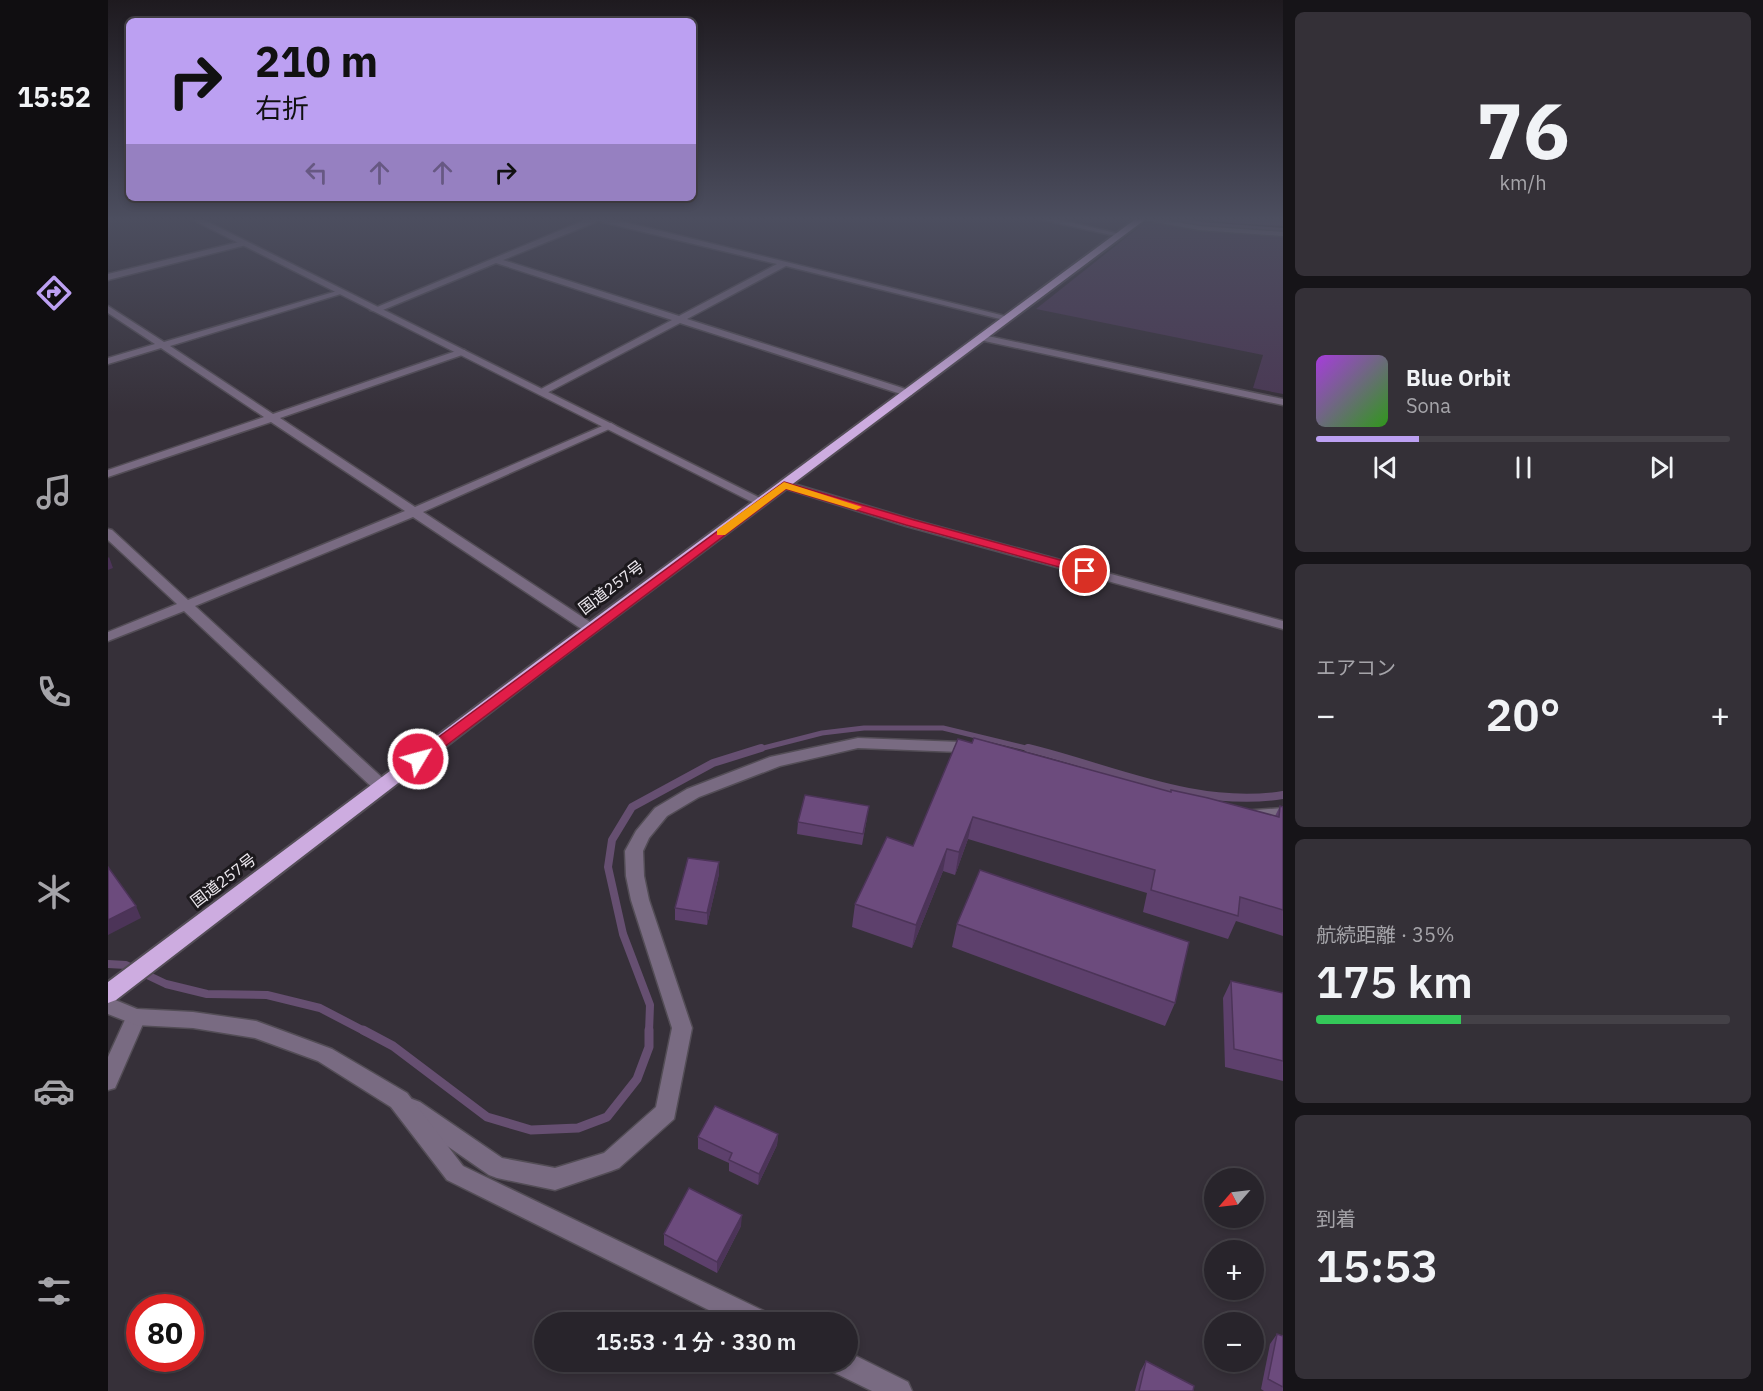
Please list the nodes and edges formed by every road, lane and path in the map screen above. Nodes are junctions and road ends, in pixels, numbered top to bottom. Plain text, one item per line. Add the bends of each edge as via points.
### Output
1 (320, 283) edge
2 (442, 283) edge
3 (565, 283) edge
4 (749, 283) edge
5 (866, 283) edge
6 (1055, 283) edge
7 (340, 293) junction
8 (108, 309) edge
9 (375, 310) junction
10 (1008, 318) junction
11 (679, 320) junction
12 (983, 338) junction
13 (163, 344) junction
14 (462, 352) junction
15 (108, 361) edge
16 (543, 392) junction
17 (908, 393) junction
18 (1283, 402) edge
19 (271, 417) junction
20 (611, 426) junction
21 (108, 474) edge
22 (784, 485) junction
23 (762, 502) junction
24 (414, 512) junction
25 (108, 533) edge
26 (187, 604) junction
27 (1283, 624) edge
28 (591, 629) junction
29 (108, 637) edge
30 (995, 755) edge
31 (382, 787) junction
32 (1283, 814) edge
33 (1232, 815) edge
34 (110, 996) edge
35 (136, 1017) junction
36 (108, 1081) edge
37 (399, 1100) junction
38 (738, 1312) edge
39 (858, 1371) edge
40 (899, 1391) edge

1 - 7 street
2 - 9 street
3 - 11 street
4 - 11 street
5 - 10 street
6 - 10 highway, 国道257号
7 - 9 street
7 - 13 street
8 - 13 street
9 - 14 street
10 - 12 highway, 国道257号
11 - 16 street
11 - 17 street
12 - 17 highway, 国道257号
12 - 18 street
13 - 15 street
13 - 19 street
14 - 16 street
14 - 19 street
16 - 20 street
17 - 22 highway, 国道257号
19 - 21 street
19 - 24 street
20 - 23 street
20 - 24 street
22 - 23 highway, 国道257号
22 - 27 street
23 - 28 highway, 国道257号
24 - 26 street
24 - 28 street
25 - 26 street
26 - 29 street
26 - 31 street
28 - 31 highway, 国道257号
30 - 37 street via 960,747 858,743 776,761 693,793 661,812 634,851 635,876 682,1028 666,1112 611,1161 555,1179 497,1168
31 - 34 highway, 国道257号
32 - 33 street
34 - 35 street
35 - 36 street
35 - 37 street via 193,1020 256,1030 325,1055
37 - 38 street via 455,1173
39 - 40 street

